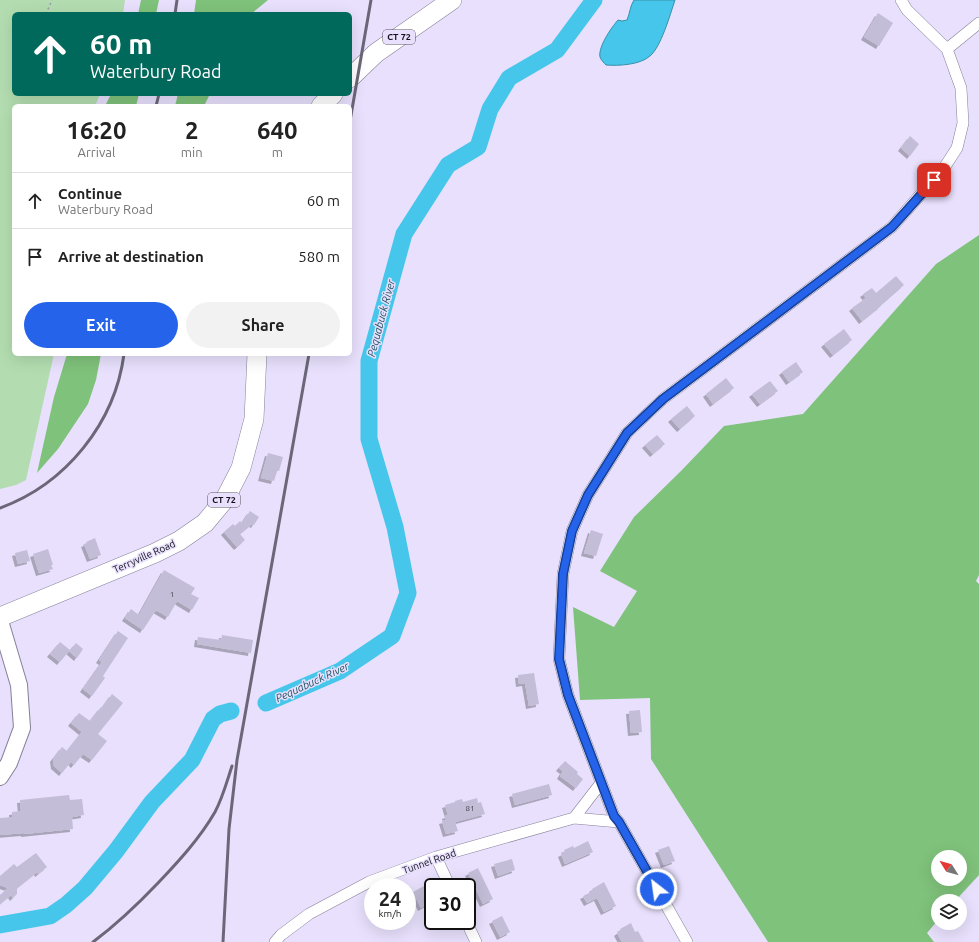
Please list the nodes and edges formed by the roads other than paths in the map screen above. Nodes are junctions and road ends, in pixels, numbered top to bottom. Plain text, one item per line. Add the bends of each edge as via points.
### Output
1 (452, 0) edge
2 (901, 0) edge
3 (979, 23) edge
4 (947, 49) junction
5 (352, 76) edge
6 (331, 96) edge
7 (323, 104) edge
8 (257, 356) edge
9 (0, 616) edge
10 (0, 621) edge
11 (0, 777) edge
12 (601, 783) junction
13 (574, 818) junction
14 (616, 819) junction
15 (436, 857) junction
16 (446, 878) edge
17 (470, 930) edge
18 (275, 942) edge
19 (476, 942) edge
20 (687, 942) edge

1 - 5 highway, CT 72 via 376,53
2 - 4 street via 907,10
3 - 4 street
4 - 12 street via 961,88 963,123 957,148 944,168 892,227 663,399 627,433 588,495 572,531 563,574 559,659 568,695
6 - 7 highway
8 - 9 highway, Terryville Road / CT 72 via 254,419 241,468 225,499 205,523 179,541 155,553
10 - 11 main road via 19,685 22,728 9,763
12 - 13 street
12 - 14 street
13 - 14 street, Tunnel Road
13 - 15 street, Tunnel Road
14 - 20 street
15 - 16 street
15 - 18 street, Tunnel Road via 369,882 309,914
17 - 19 street

